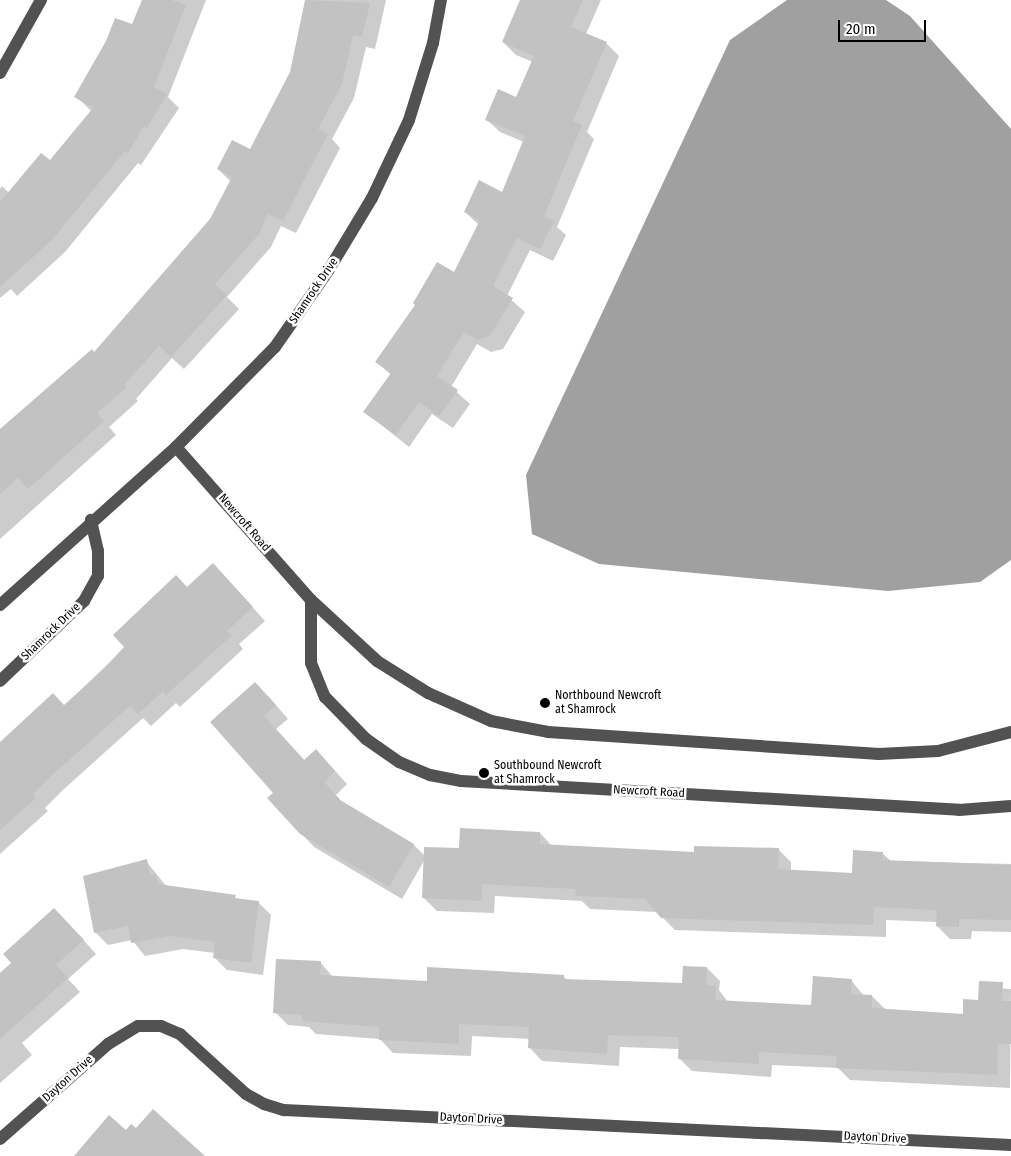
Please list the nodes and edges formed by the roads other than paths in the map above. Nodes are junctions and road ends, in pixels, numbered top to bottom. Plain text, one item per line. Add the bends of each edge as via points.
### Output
1 (41, 0) edge
2 (441, 0) edge
3 (0, 73) edge
4 (176, 447) junction
5 (92, 520) junction
6 (311, 600) junction
7 (0, 605) edge
8 (0, 681) edge
9 (1011, 732) edge
10 (1011, 806) edge
11 (0, 1140) edge
12 (1011, 1145) edge

1 - 3 street
2 - 4 street, Shamrock Drive via 433,43 409,120 372,198 328,271 276,347
4 - 5 street, Shamrock Drive
4 - 6 street, Newcroft Road
5 - 7 street, Shamrock Drive
5 - 8 street, Shamrock Drive via 98,551 98,576 84,601
6 - 9 street, Newcroft Road via 377,661 428,694 491,721 548,732 879,754 938,751
6 - 10 street, Newcroft Road via 311,663 326,696 366,739 399,762 430,775 461,781 959,810
11 - 12 street, Dayton Drive via 108,1044 138,1026 161,1026 180,1034 246,1094 284,1110

